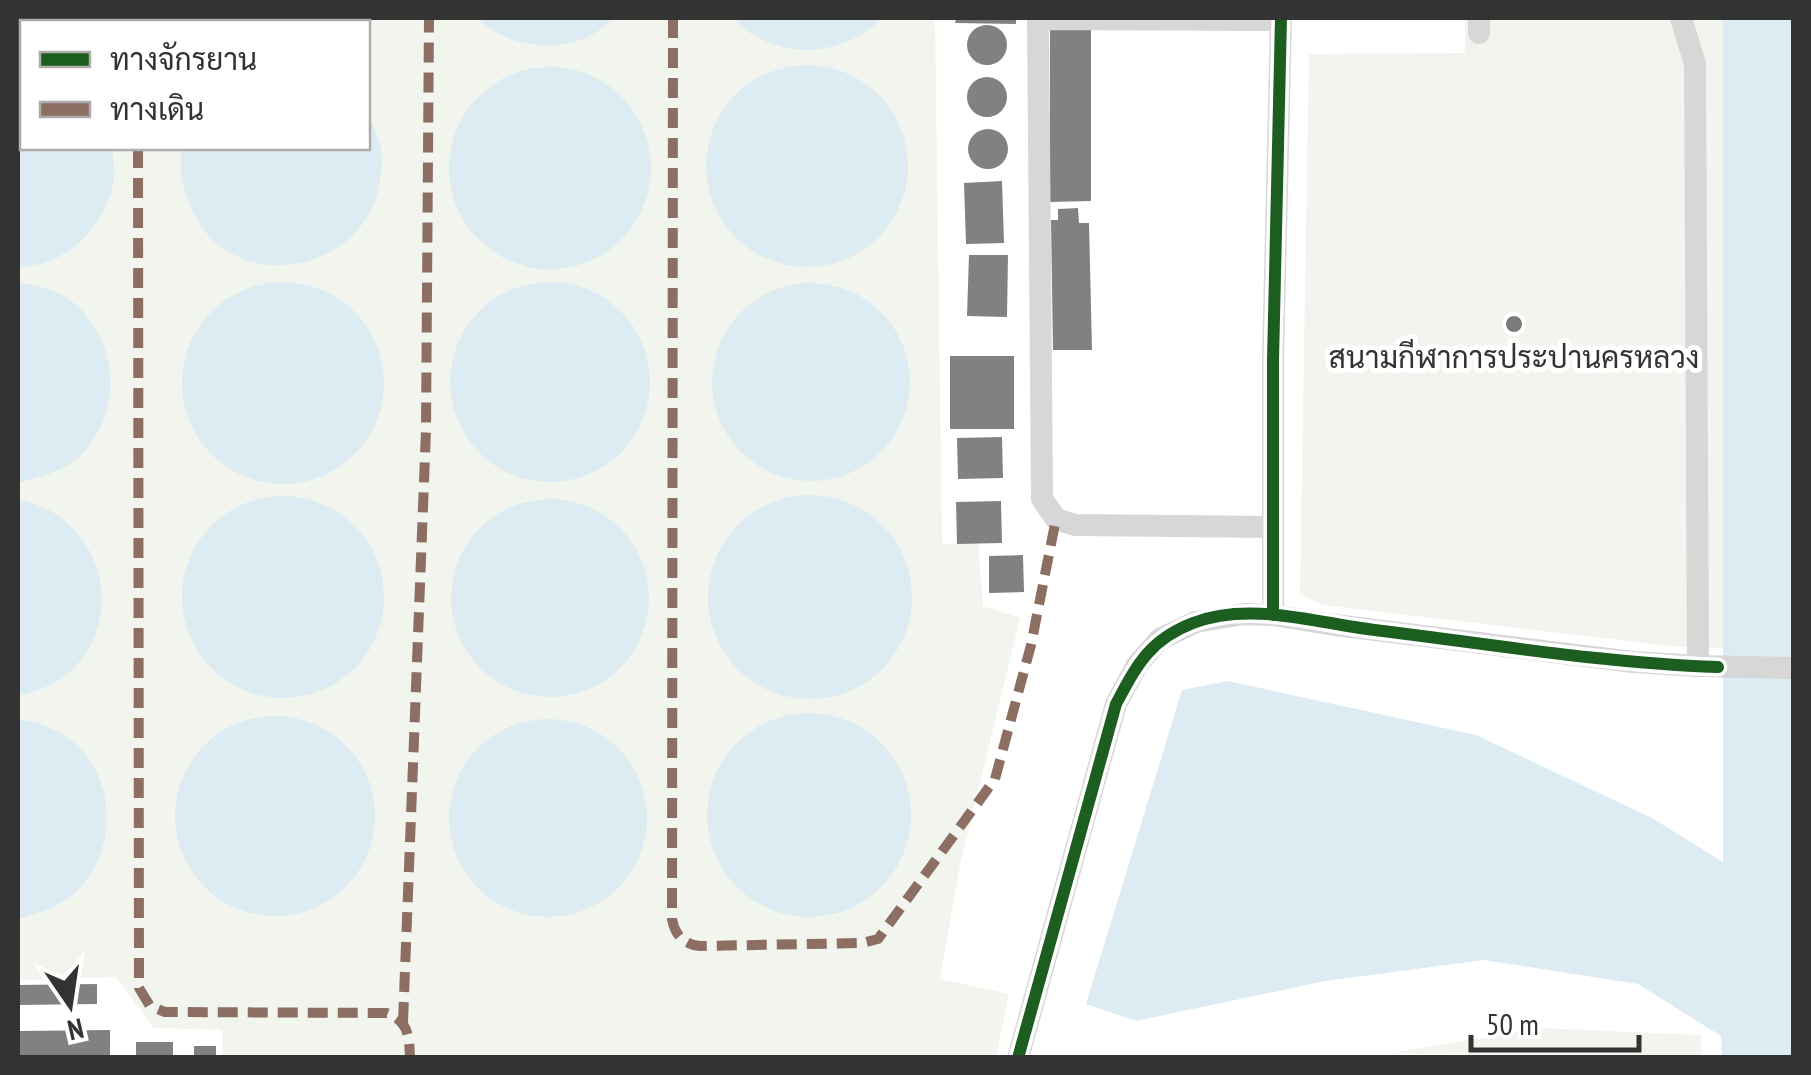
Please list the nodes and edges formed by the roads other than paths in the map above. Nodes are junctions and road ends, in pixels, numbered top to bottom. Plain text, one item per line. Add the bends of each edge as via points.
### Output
1 (1038, 18) edge
2 (1681, 18) edge
3 (1281, 19) edge
4 (1273, 527) junction
5 (1273, 615) junction
6 (1708, 666) junction
7 (1794, 668) edge
8 (1018, 1058) edge

1 - 3 street
1 - 4 street via 1042,500 1056,519 1075,524
2 - 6 street via 1695,64
3 - 4 street
4 - 5 street
5 - 6 street
5 - 8 street via 1196,622 1160,639 1137,665 1116,704
6 - 7 street

